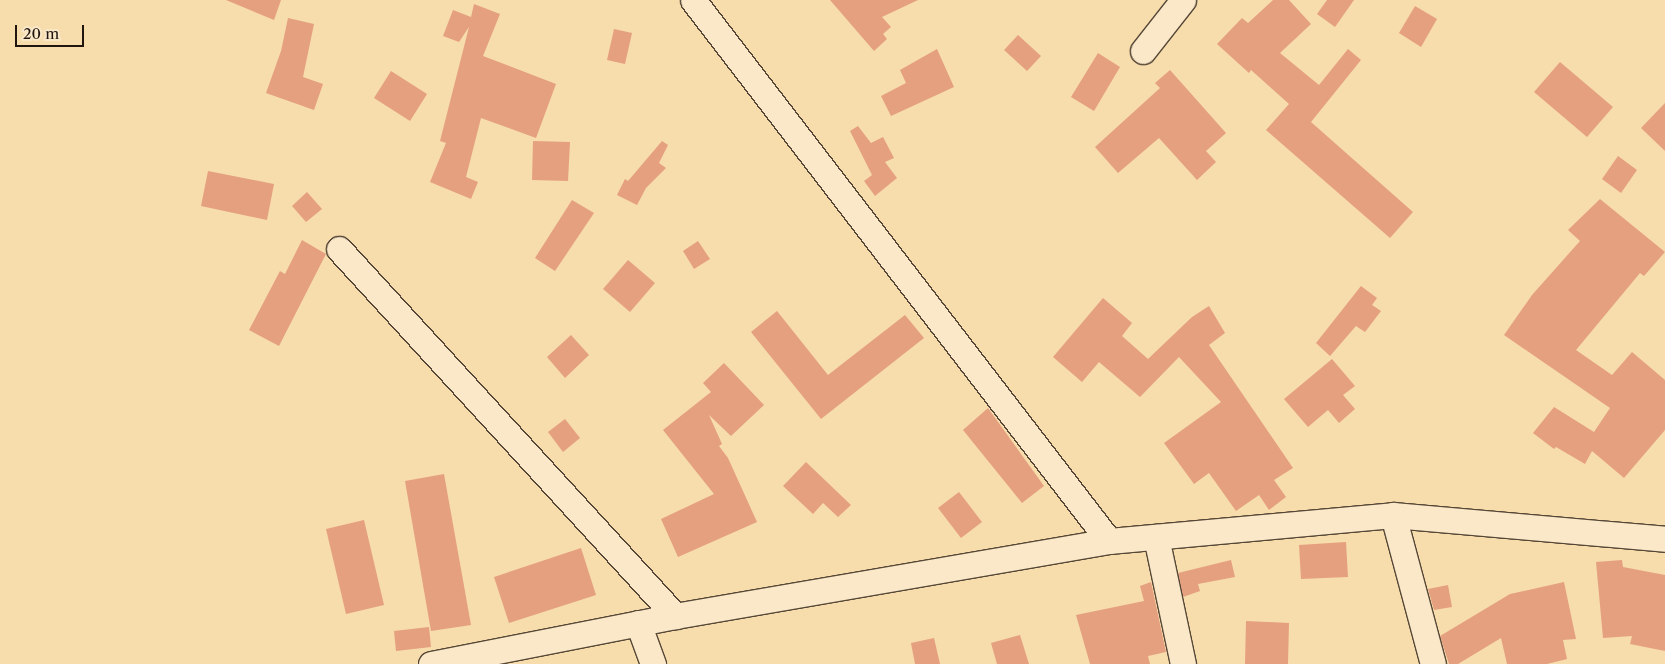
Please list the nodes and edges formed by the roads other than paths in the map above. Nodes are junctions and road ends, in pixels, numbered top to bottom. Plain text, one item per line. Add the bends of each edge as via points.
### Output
1 (693, 0) edge
2 (1183, 0) edge
3 (1143, 51) dead end
4 (339, 248) dead end
5 (1394, 515) junction
6 (1156, 537) junction
7 (1665, 539) edge
8 (1109, 541) junction
9 (675, 616) junction
10 (638, 623) junction
11 (431, 664) edge
12 (653, 664) edge
13 (1183, 664) edge
14 (1433, 664) edge

1 - 8 street
2 - 3 street
4 - 9 street
5 - 6 street
5 - 7 street
5 - 14 street
6 - 8 street
6 - 13 street
8 - 9 street
9 - 10 street
10 - 11 street
10 - 12 street

